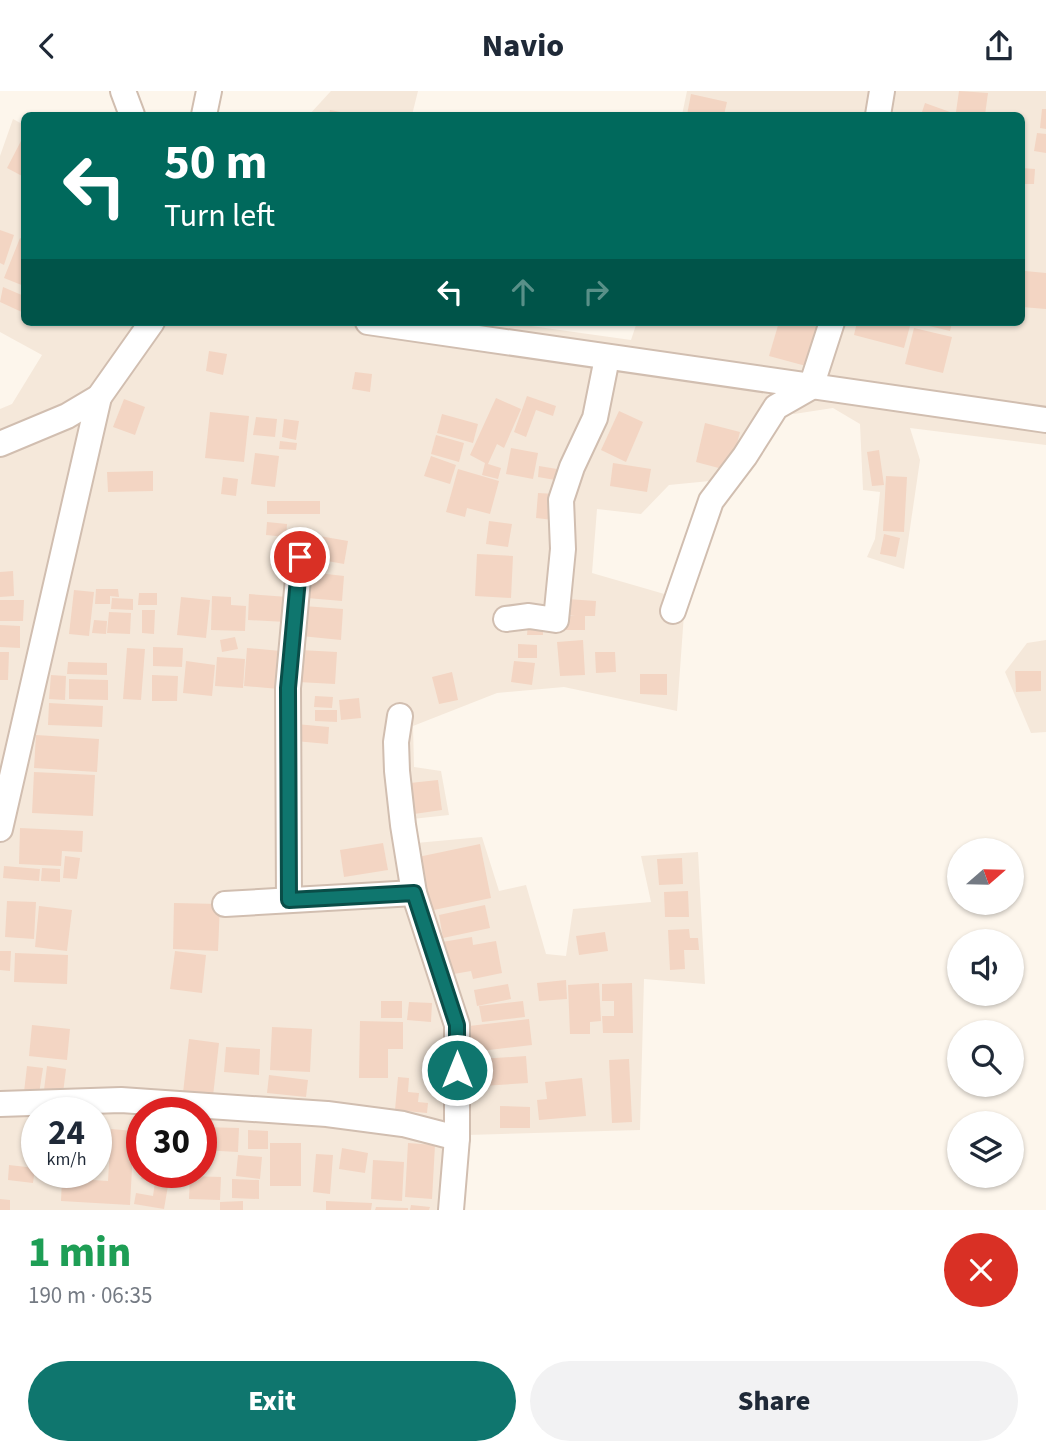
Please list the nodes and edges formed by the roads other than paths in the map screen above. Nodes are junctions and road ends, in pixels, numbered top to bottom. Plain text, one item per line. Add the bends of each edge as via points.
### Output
1 (123, 91) edge
2 (209, 91) edge
3 (883, 91) edge
4 (131, 112) edge
5 (205, 112) edge
6 (879, 112) edge
7 (149, 326) edge
8 (395, 326) edge
9 (831, 326) edge
10 (607, 358) junction
11 (811, 387) junction
12 (99, 397) junction
13 (1046, 420) edge
14 (0, 445) edge
15 (300, 557) dead end
16 (673, 611) dead end
17 (506, 619) dead end
18 (400, 716) dead end
19 (0, 829) edge
20 (414, 893) junction
21 (289, 900) junction
22 (225, 904) dead end
23 (0, 1104) edge
24 (457, 1138) junction
25 (451, 1210) edge

1 - 4 street
2 - 5 street
3 - 6 street
7 - 12 street
8 - 10 street
9 - 11 street
10 - 11 street
10 - 17 street via 595,418 561,500 563,549 556,620
11 - 13 street
11 - 16 street via 776,407 711,501
12 - 14 street via 67,417
12 - 19 street
15 - 21 street via 288,688
18 - 20 street via 397,771
20 - 21 street
20 - 24 street via 457,1025
21 - 22 street
23 - 24 street via 121,1100 327,1114 403,1124
24 - 25 street

